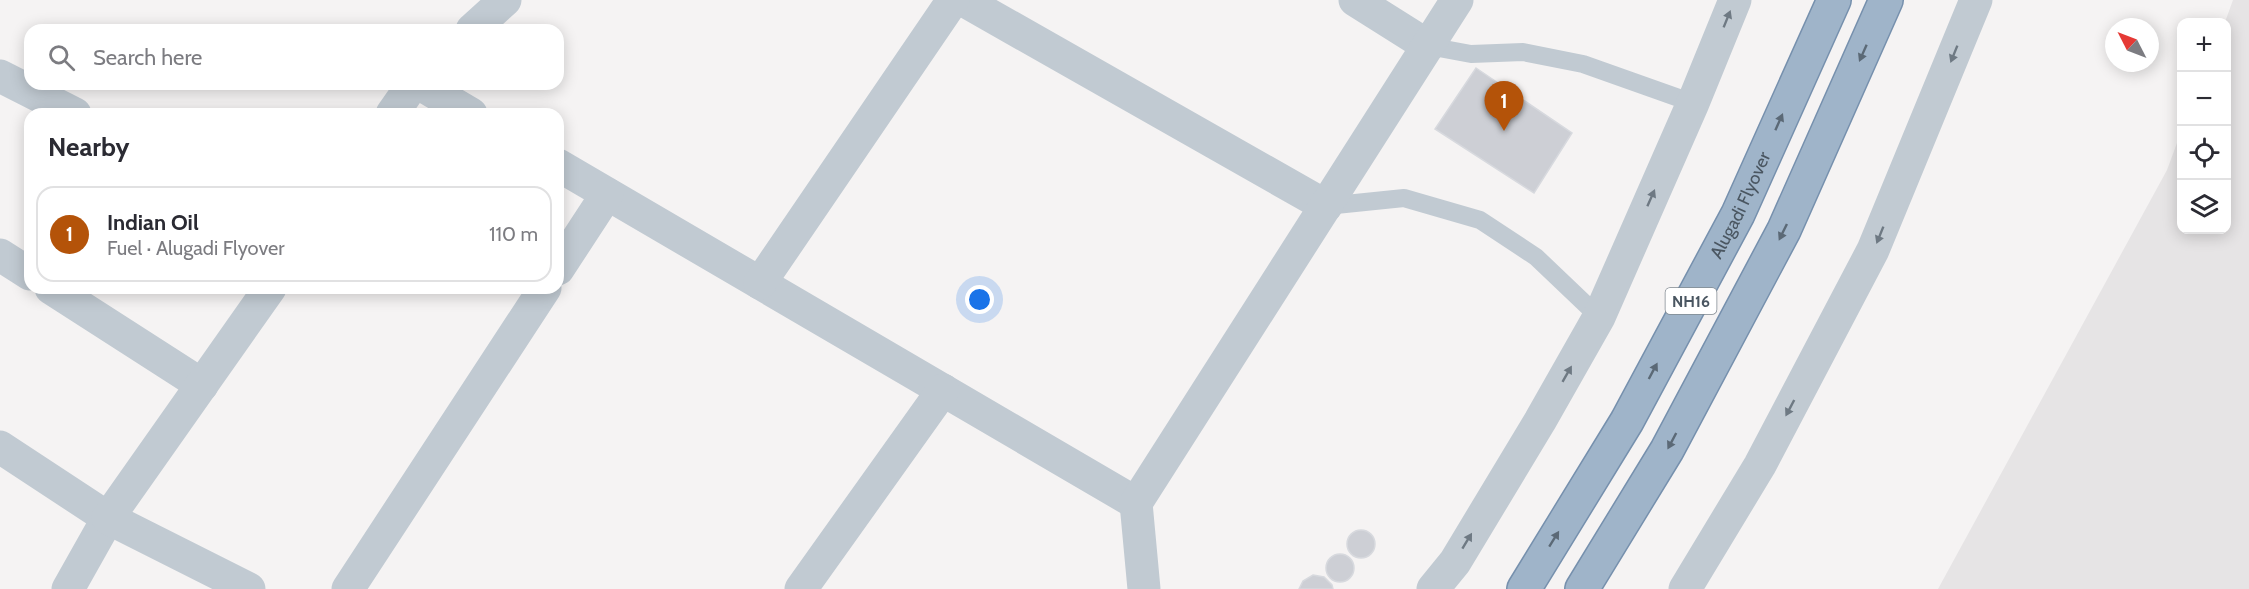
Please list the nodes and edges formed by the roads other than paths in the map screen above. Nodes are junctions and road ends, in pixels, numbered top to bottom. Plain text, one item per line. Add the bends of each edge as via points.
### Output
1 (505, 0) edge
2 (953, 0) edge
3 (963, 0) edge
4 (1355, 0) edge
5 (1457, 0) edge
6 (1735, 0) edge
7 (1834, 0) edge
8 (1886, 0) edge
9 (1976, 0) edge
10 (479, 24) edge
11 (1428, 46) junction
12 (0, 76) edge
13 (24, 88) edge
14 (28, 90) edge
15 (409, 90) edge
16 (430, 90) edge
17 (1693, 103) junction
18 (63, 108) edge
19 (396, 108) edge
20 (461, 108) edge
21 (564, 169) edge
22 (607, 194) junction
23 (1326, 206) junction
24 (0, 255) edge
25 (564, 260) edge
26 (24, 270) edge
27 (760, 283) junction
28 (60, 294) edge
29 (266, 294) edge
30 (542, 294) edge
31 (1599, 317) junction
32 (202, 385) junction
33 (943, 390) junction
34 (0, 447) edge
35 (1136, 503) junction
36 (108, 518) junction
37 (68, 589) edge
38 (249, 589) edge
39 (348, 589) edge
40 (801, 589) edge
41 (1144, 589) edge
42 (1433, 589) edge
43 (1524, 589) edge
44 (1582, 589) edge
45 (1685, 589) edge

1 - 10 street
2 - 27 street
3 - 23 street
4 - 11 street
5 - 11 street
17 -> 6 street
43 -> 7 highway, Alugadi Flyover / NH16 via 1627,421 1738,214
8 -> 44 highway, NH16 via 1784,230 1667,450
9 -> 45 street via 1874,250 1760,465
11 - 17 lane via 1471,54 1523,52 1583,64
11 - 23 street
12 - 13 street
14 - 18 street
15 - 19 street
16 - 20 street
31 -> 17 street
21 - 22 street
22 - 25 street
22 - 27 street
23 - 31 lane via 1404,198 1480,220 1536,257
23 - 35 street
24 - 26 street
27 - 33 street
28 - 32 street
29 - 32 street
30 - 39 street
42 -> 31 street via 1467,542
32 - 36 street
33 - 35 street
33 - 40 street
34 - 36 street
35 - 41 street
36 - 37 street
36 - 38 street

